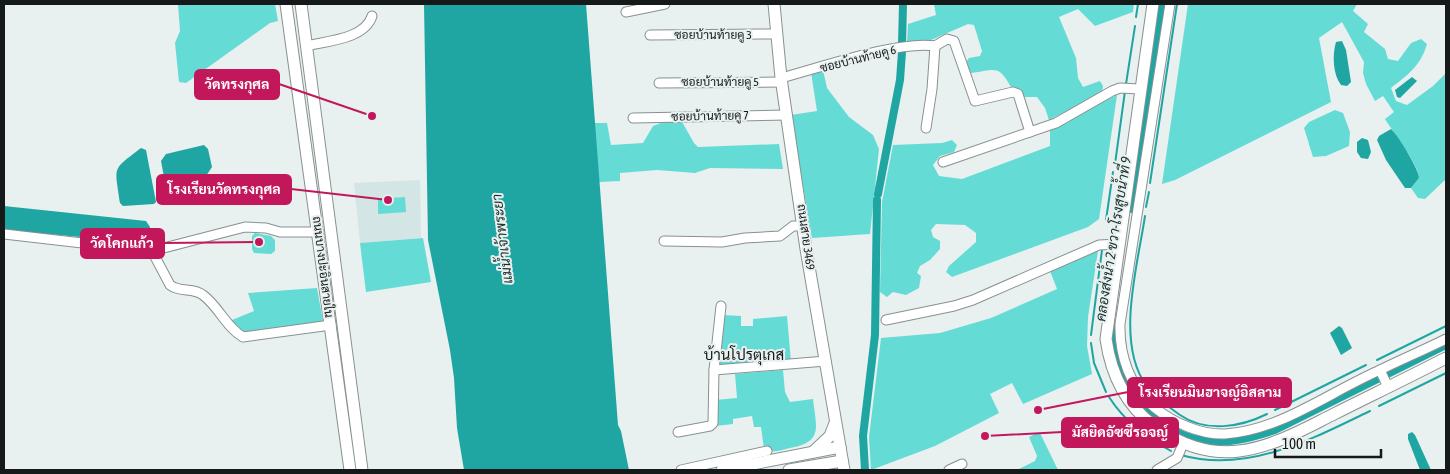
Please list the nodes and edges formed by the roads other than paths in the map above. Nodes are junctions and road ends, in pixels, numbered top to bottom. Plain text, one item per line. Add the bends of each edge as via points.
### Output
1 (286, 4) edge
2 (301, 4) edge
3 (665, 4) edge
4 (774, 4) edge
5 (1153, 4) edge
6 (1170, 4) edge
7 (626, 12) dead end
8 (372, 16) dead end
9 (777, 34) junction
10 (650, 35) dead end
11 (306, 46) junction
12 (934, 46) junction
13 (782, 80) junction
14 (659, 83) dead end
15 (1140, 89) junction
16 (788, 115) junction
17 (632, 118) dead end
18 (926, 128) dead end
19 (1030, 132) junction
20 (943, 162) dead end
21 (1130, 185) junction
22 (1142, 186) junction
23 (804, 226) junction
24 (319, 232) junction
25 (4, 234) edge
26 (664, 241) dead end
27 (1119, 244) junction
28 (152, 251) junction
29 (721, 306) dead end
30 (886, 320) dead end
31 (330, 325) junction
32 (1446, 339) edge
33 (1446, 358) edge
34 (826, 361) junction
35 (714, 370) junction
36 (1380, 371) junction
37 (1387, 385) junction
38 (836, 421) junction
39 (678, 432) dead end
40 (1184, 444) junction
41 (840, 447) junction
42 (766, 451) dead end
43 (813, 452) junction
44 (962, 464) dead end
45 (816, 465) junction
46 (843, 465) edge
47 (350, 470) edge
48 (362, 470) edge
49 (681, 470) edge
50 (722, 470) edge
51 (789, 470) edge
52 (831, 470) edge
53 (949, 470) edge
54 (1157, 470) edge

1 - 24 street, ถนนบางปะอินสายใน
2 - 11 street, ถนนบางปะอินสายใน
3 - 7 street
4 - 9 street, ถนนสาย 3469
5 - 15 street
6 - 22 street
8 - 11 street via 365,27 355,33
9 - 10 street, ซอยบ้านท้ายคู 3
9 - 13 street, ถนนสาย 3469
11 - 48 street, ถนนบางปะอินสายใน
12 - 13 street, ซอยบ้านท้ายคู 6 via 924,44 882,51
12 - 18 street
12 - 19 street, ซอยบ้านท้ายคู 6 via 947,40 954,41 975,101 1013,92 1018,94
13 - 14 street, ซอยบ้านท้ายคู 5
13 - 16 street, ถนนสาย 3469
15 - 19 street via 1112,91 1056,123
15 - 21 street
16 - 17 street, ซอยบ้านท้ายคู 7
16 - 23 street, ถนนสาย 3469
19 - 20 street
21 - 22 street
21 - 27 street
22 - 36 street via 1120,338 1135,387 1147,402 1162,413 1201,431 1223,434 1251,430 1280,420
23 - 26 street via 793,226 780,236 722,242
23 - 34 street, ถนนสาย 3469
24 - 28 street via 280,232 244,227
24 - 31 street, ถนนบางปะอินสายใน
25 - 28 street
27 - 30 street via 1099,245 967,302
27 - 40 street via 1106,339 1114,371 1132,406 1164,434
28 - 31 street via 170,286 201,293 242,337
29 - 35 street
31 - 47 street, ถนนบางปะอินสายใน
32 - 36 street
33 - 37 street
34 - 35 street
34 - 38 street, ถนนสาย 3469
35 - 39 street via 712,425
36 - 37 street
37 - 40 street via 1290,436 1254,449 1217,451
38 - 41 street, ถนนสาย 3469
38 - 43 street via 830,436
40 - 54 street via 1177,458
41 - 43 street
41 - 46 street, ถนนสาย 3469
42 - 49 street
43 - 50 street
44 - 53 street
45 - 46 street
45 - 51 street
45 - 52 street

